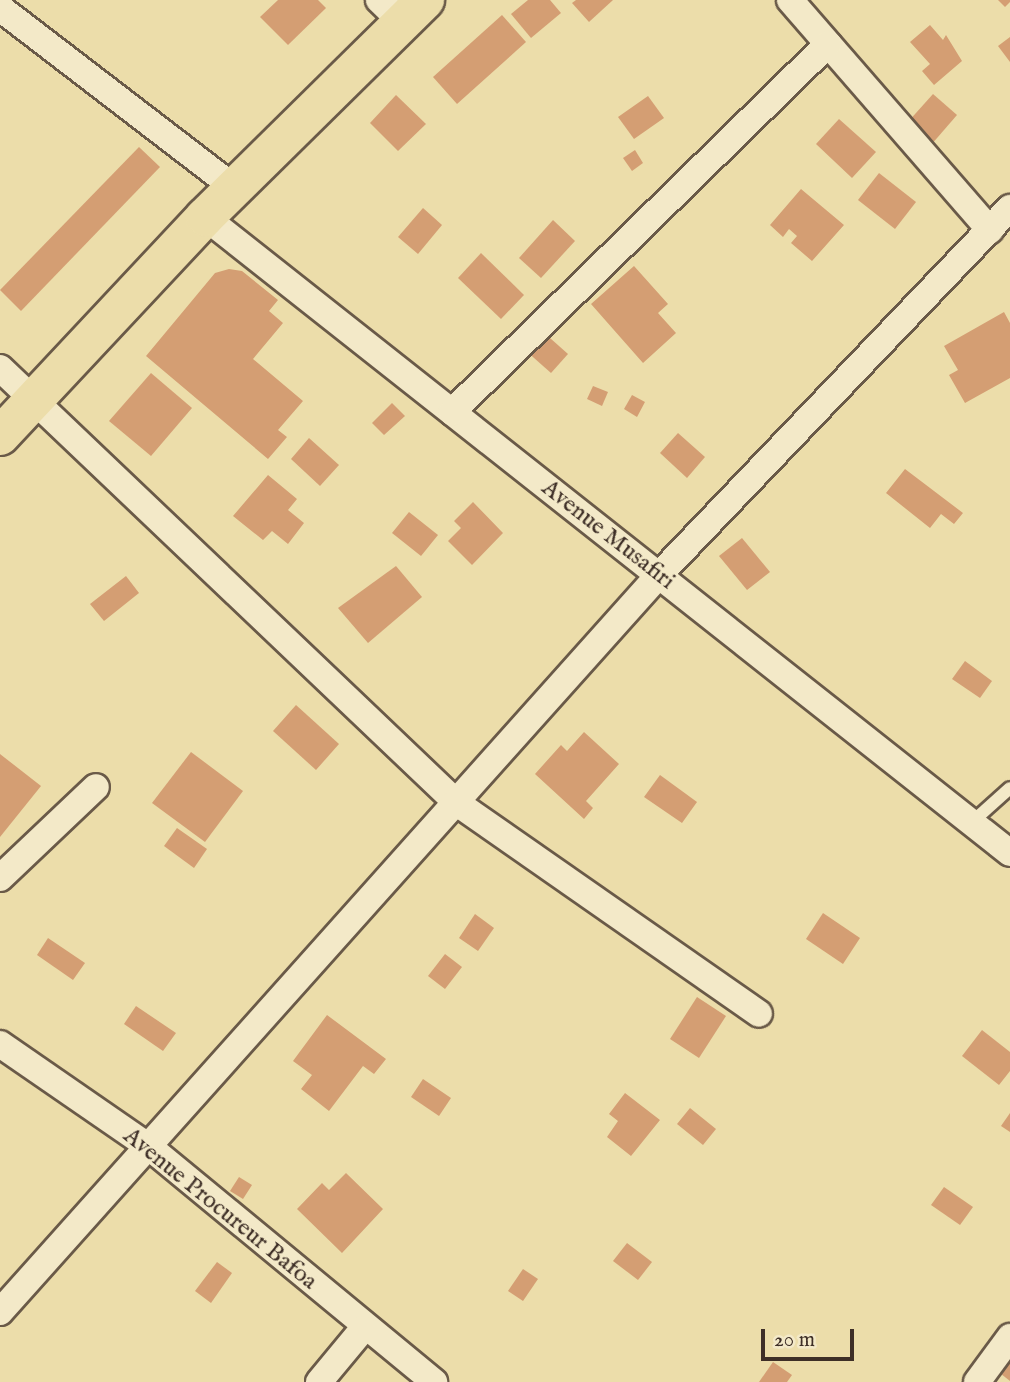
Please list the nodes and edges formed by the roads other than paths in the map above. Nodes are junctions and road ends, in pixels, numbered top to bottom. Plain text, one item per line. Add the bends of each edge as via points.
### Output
1 (790, 0) edge
2 (402, 7) edge
3 (0, 8) edge
4 (828, 44) junction
5 (235, 188) junction
6 (1010, 208) edge
7 (205, 217) junction
8 (990, 230) junction
9 (0, 368) edge
10 (33, 401) junction
11 (452, 412) junction
12 (0, 436) edge
13 (659, 575) junction
14 (96, 787) dead end
15 (1010, 788) edge
16 (457, 803) junction
17 (971, 824) junction
18 (1010, 853) edge
19 (0, 878) edge
20 (759, 1014) dead end
21 (0, 1044) edge
22 (148, 1146) junction
23 (0, 1312) edge
24 (363, 1329) junction
25 (1010, 1337) edge
26 (319, 1382) edge
27 (434, 1382) edge
28 (977, 1382) edge

1 - 4 street
2 - 5 main road
3 - 5 street
4 - 8 street
4 - 11 street
5 - 7 main road
6 - 8 street
7 - 10 main road
7 - 11 street, Avenue Musafiri
8 - 13 street
9 - 10 street
10 - 12 main road
10 - 16 street
11 - 13 street, Avenue Musafiri
13 - 16 street
13 - 17 street, Avenue Musafiri
14 - 19 street
15 - 17 lane
16 - 20 street
16 - 22 street
17 - 18 street, Avenue Musafiri
21 - 22 street, Avenue Procureur Bafoa
22 - 23 street
22 - 24 street, Avenue Procureur Bafoa
24 - 26 street
24 - 27 street, Avenue Procureur Bafoa
25 - 28 street

